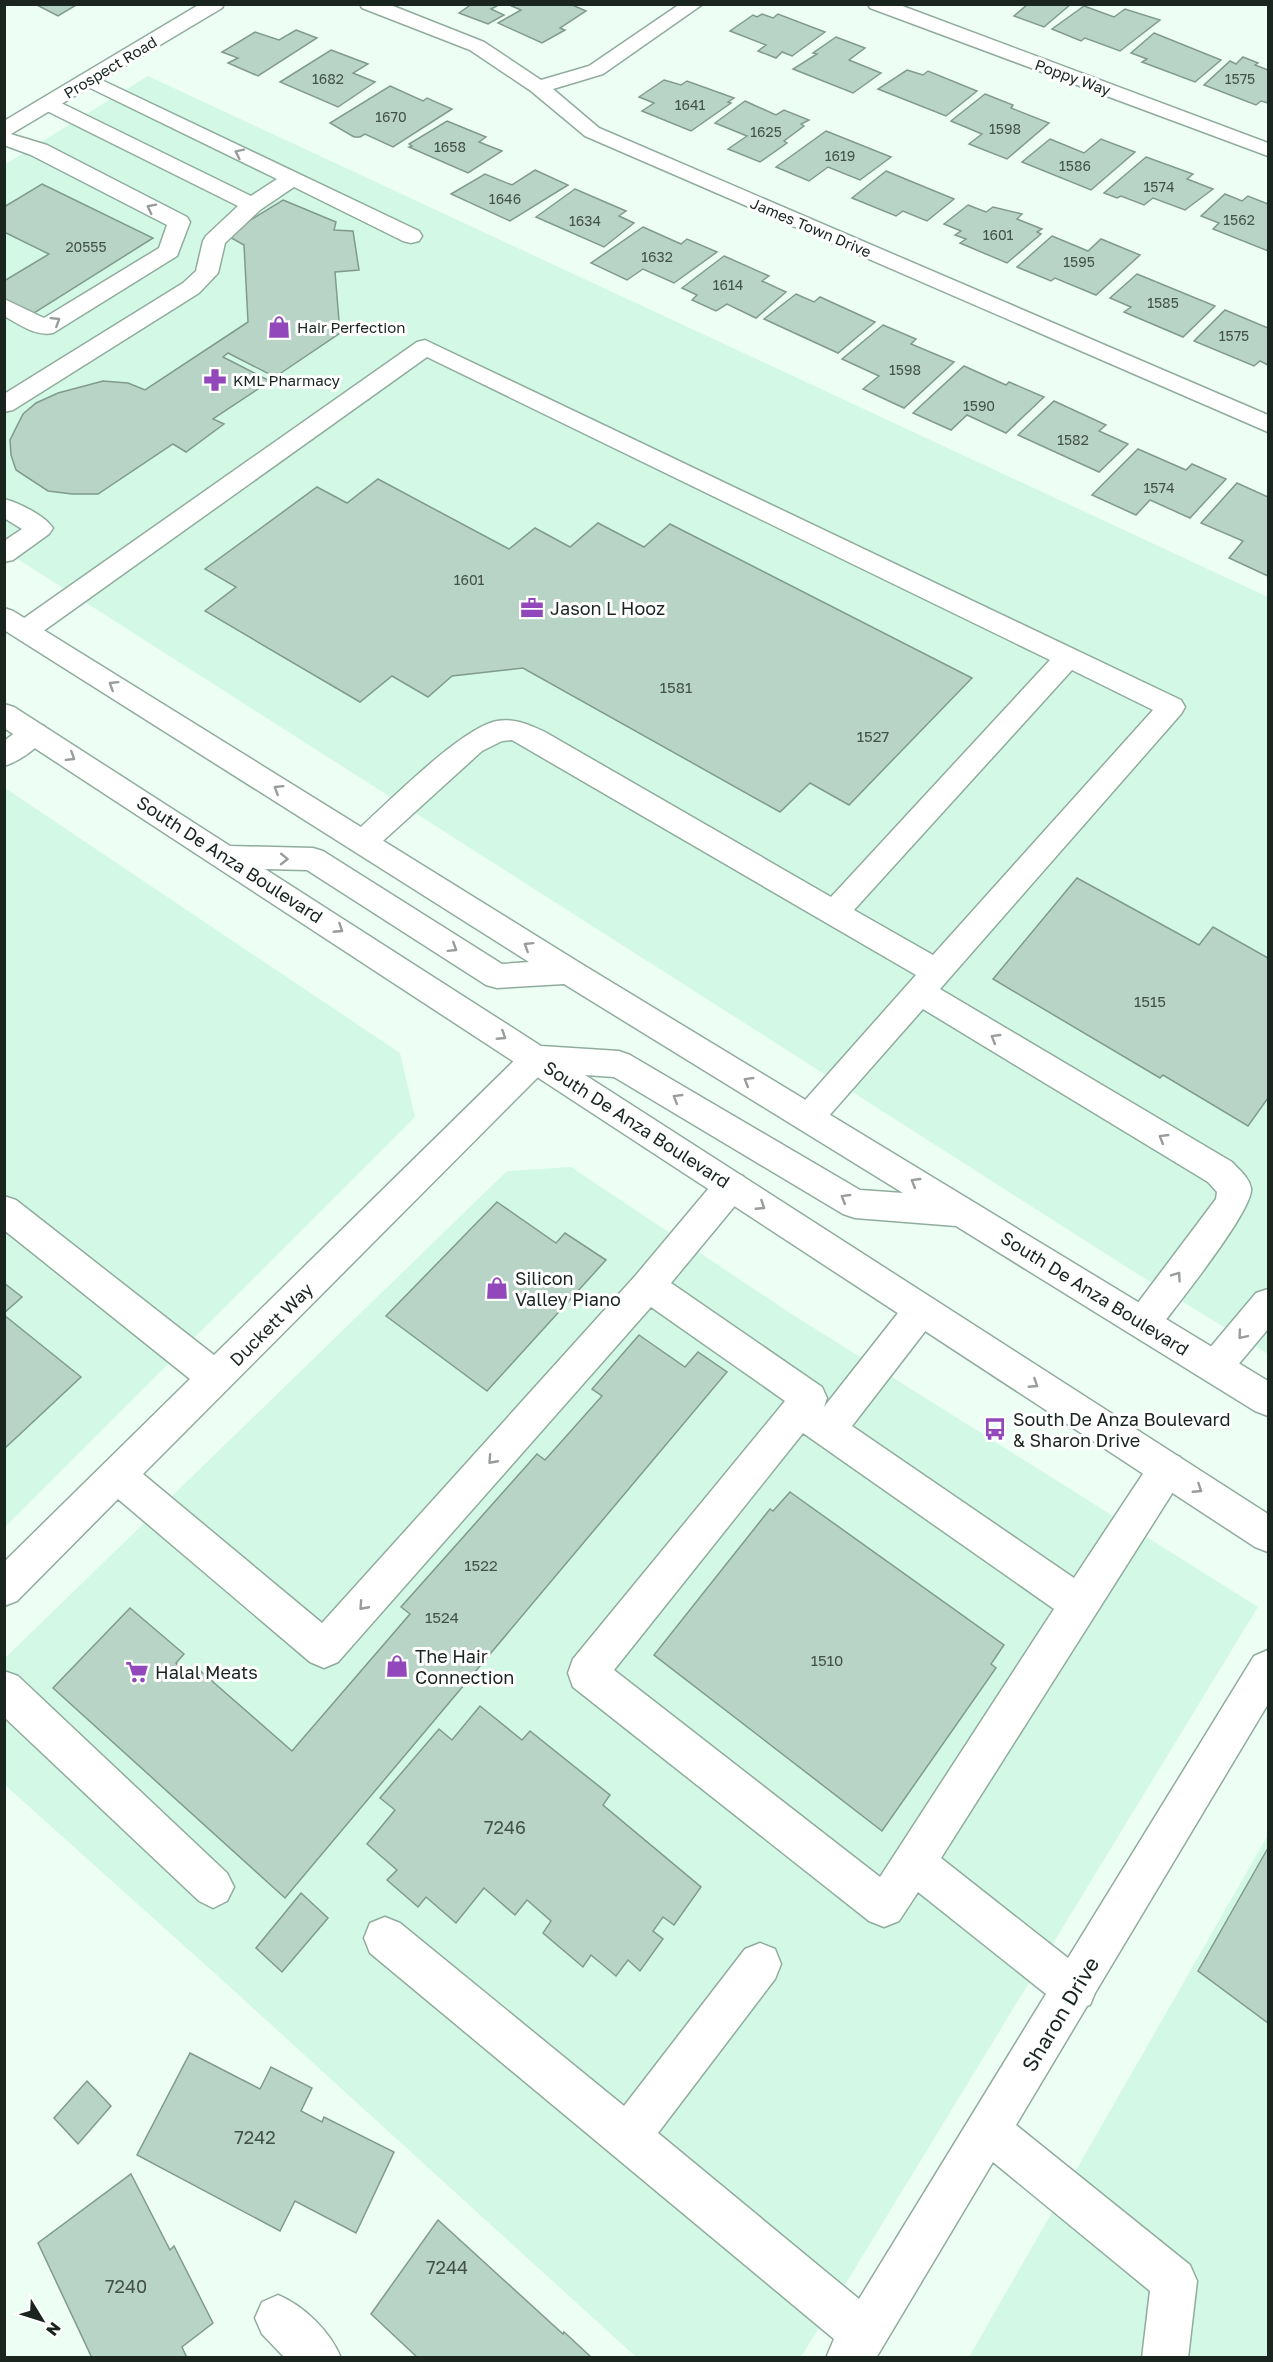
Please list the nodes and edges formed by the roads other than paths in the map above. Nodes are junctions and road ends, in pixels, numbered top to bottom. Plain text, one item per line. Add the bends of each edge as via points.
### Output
1 (215, 4) edge
2 (369, 4) edge
3 (694, 4) edge
4 (877, 4) edge
5 (89, 80) junction
6 (538, 87) junction
7 (48, 104) junction
8 (6, 130) edge
9 (1269, 150) edge
10 (292, 179) junction
11 (252, 205) junction
12 (411, 236) dead end
13 (4, 306) edge
14 (4, 405) edge
15 (1269, 424) edge
16 (4, 507) edge
17 (4, 554) edge
18 (15, 624) edge
19 (1068, 657) junction
20 (4, 714) edge
21 (34, 733) junction
22 (4, 756) edge
23 (363, 842) junction
24 (226, 857) junction
25 (834, 913) junction
26 (569, 972) junction
27 (929, 982) junction
28 (536, 1059) junction
29 (809, 1117) junction
30 (731, 1186) junction
31 (4, 1210) edge
32 (964, 1212) junction
33 (648, 1286) junction
34 (1269, 1304) edge
35 (921, 1310) junction
36 (1143, 1323) junction
37 (1215, 1367) junction
38 (216, 1378) junction
39 (1269, 1400) edge
40 (813, 1420) junction
41 (1167, 1469) junction
42 (117, 1476) junction
43 (1269, 1535) edge
44 (4, 1588) edge
45 (1079, 1604) junction
46 (1269, 1670) edge
47 (4, 1690) edge
48 (914, 1863) junction
49 (213, 1887) dead end
50 (385, 1938) dead end
51 (760, 1964) dead end
52 (1075, 1990) junction
53 (989, 2131) junction
54 (628, 2137) junction
55 (278, 2318) dead end
56 (856, 2346) edge
57 (318, 2358) edge
58 (1165, 2358) edge

1 - 5 main road, Prospect Road
2 - 6 main road, James Town Drive via 477,46
3 - 6 main road via 596,70
4 - 9 main road, Poppy Way
5 - 7 main road, Prospect Road
10 -> 5 main road
6 - 15 main road, James Town Drive via 592,132
7 - 8 main road, Prospect Road
7 - 11 main road
13 -> 8 main road via 45,328 169,251 179,222
10 - 11 main road
10 - 12 main road
11 - 14 main road via 214,241 207,273 191,288
16 - 17 main road via 40,528
18 - 19 main road via 425,347
23 -> 18 main road, South De Anza Boulevard
19 - 25 main road
19 - 27 main road via 1171,707
20 - 21 main road, South De Anza Boulevard
21 - 22 main road
21 -> 24 main road, South De Anza Boulevard
23 - 25 main road via 472,744 496,731 515,730
26 -> 23 main road, South De Anza Boulevard
24 -> 26 main road via 314,859 497,976
24 -> 28 main road, South De Anza Boulevard
25 - 27 main road
29 -> 26 main road, South De Anza Boulevard
27 - 29 main road
36 -> 27 main road via 1229,1207 1234,1187 1220,1172
28 - 30 main road, South De Anza Boulevard
32 -> 28 main road via 855,1204 619,1064
28 - 38 main road, Duckett Way
32 -> 29 main road, South De Anza Boulevard
30 - 33 main road
30 -> 35 main road, South De Anza Boulevard
31 - 38 main road
32 - 36 main road, South De Anza Boulevard
33 - 40 main road via 809,1398
33 -> 42 main road via 324,1649
34 -> 37 main road
35 - 40 main road
35 -> 41 main road, South De Anza Boulevard
36 - 37 main road, South De Anza Boulevard
37 - 39 main road, South De Anza Boulevard
38 - 42 main road, Duckett Way
40 - 45 main road
40 - 48 main road via 587,1672 884,1906
41 -> 43 main road, South De Anza Boulevard
41 - 45 main road
42 - 44 main road, Duckett Way
45 - 48 main road
46 - 52 main road, Sharon Drive
47 - 49 main road
48 - 52 main road
50 - 54 main road
51 - 54 main road
52 - 53 main road, Sharon Drive
53 - 56 main road, Sharon Drive
53 - 58 main road via 1174,2281
54 - 56 main road via 802,2280
55 - 57 main road

